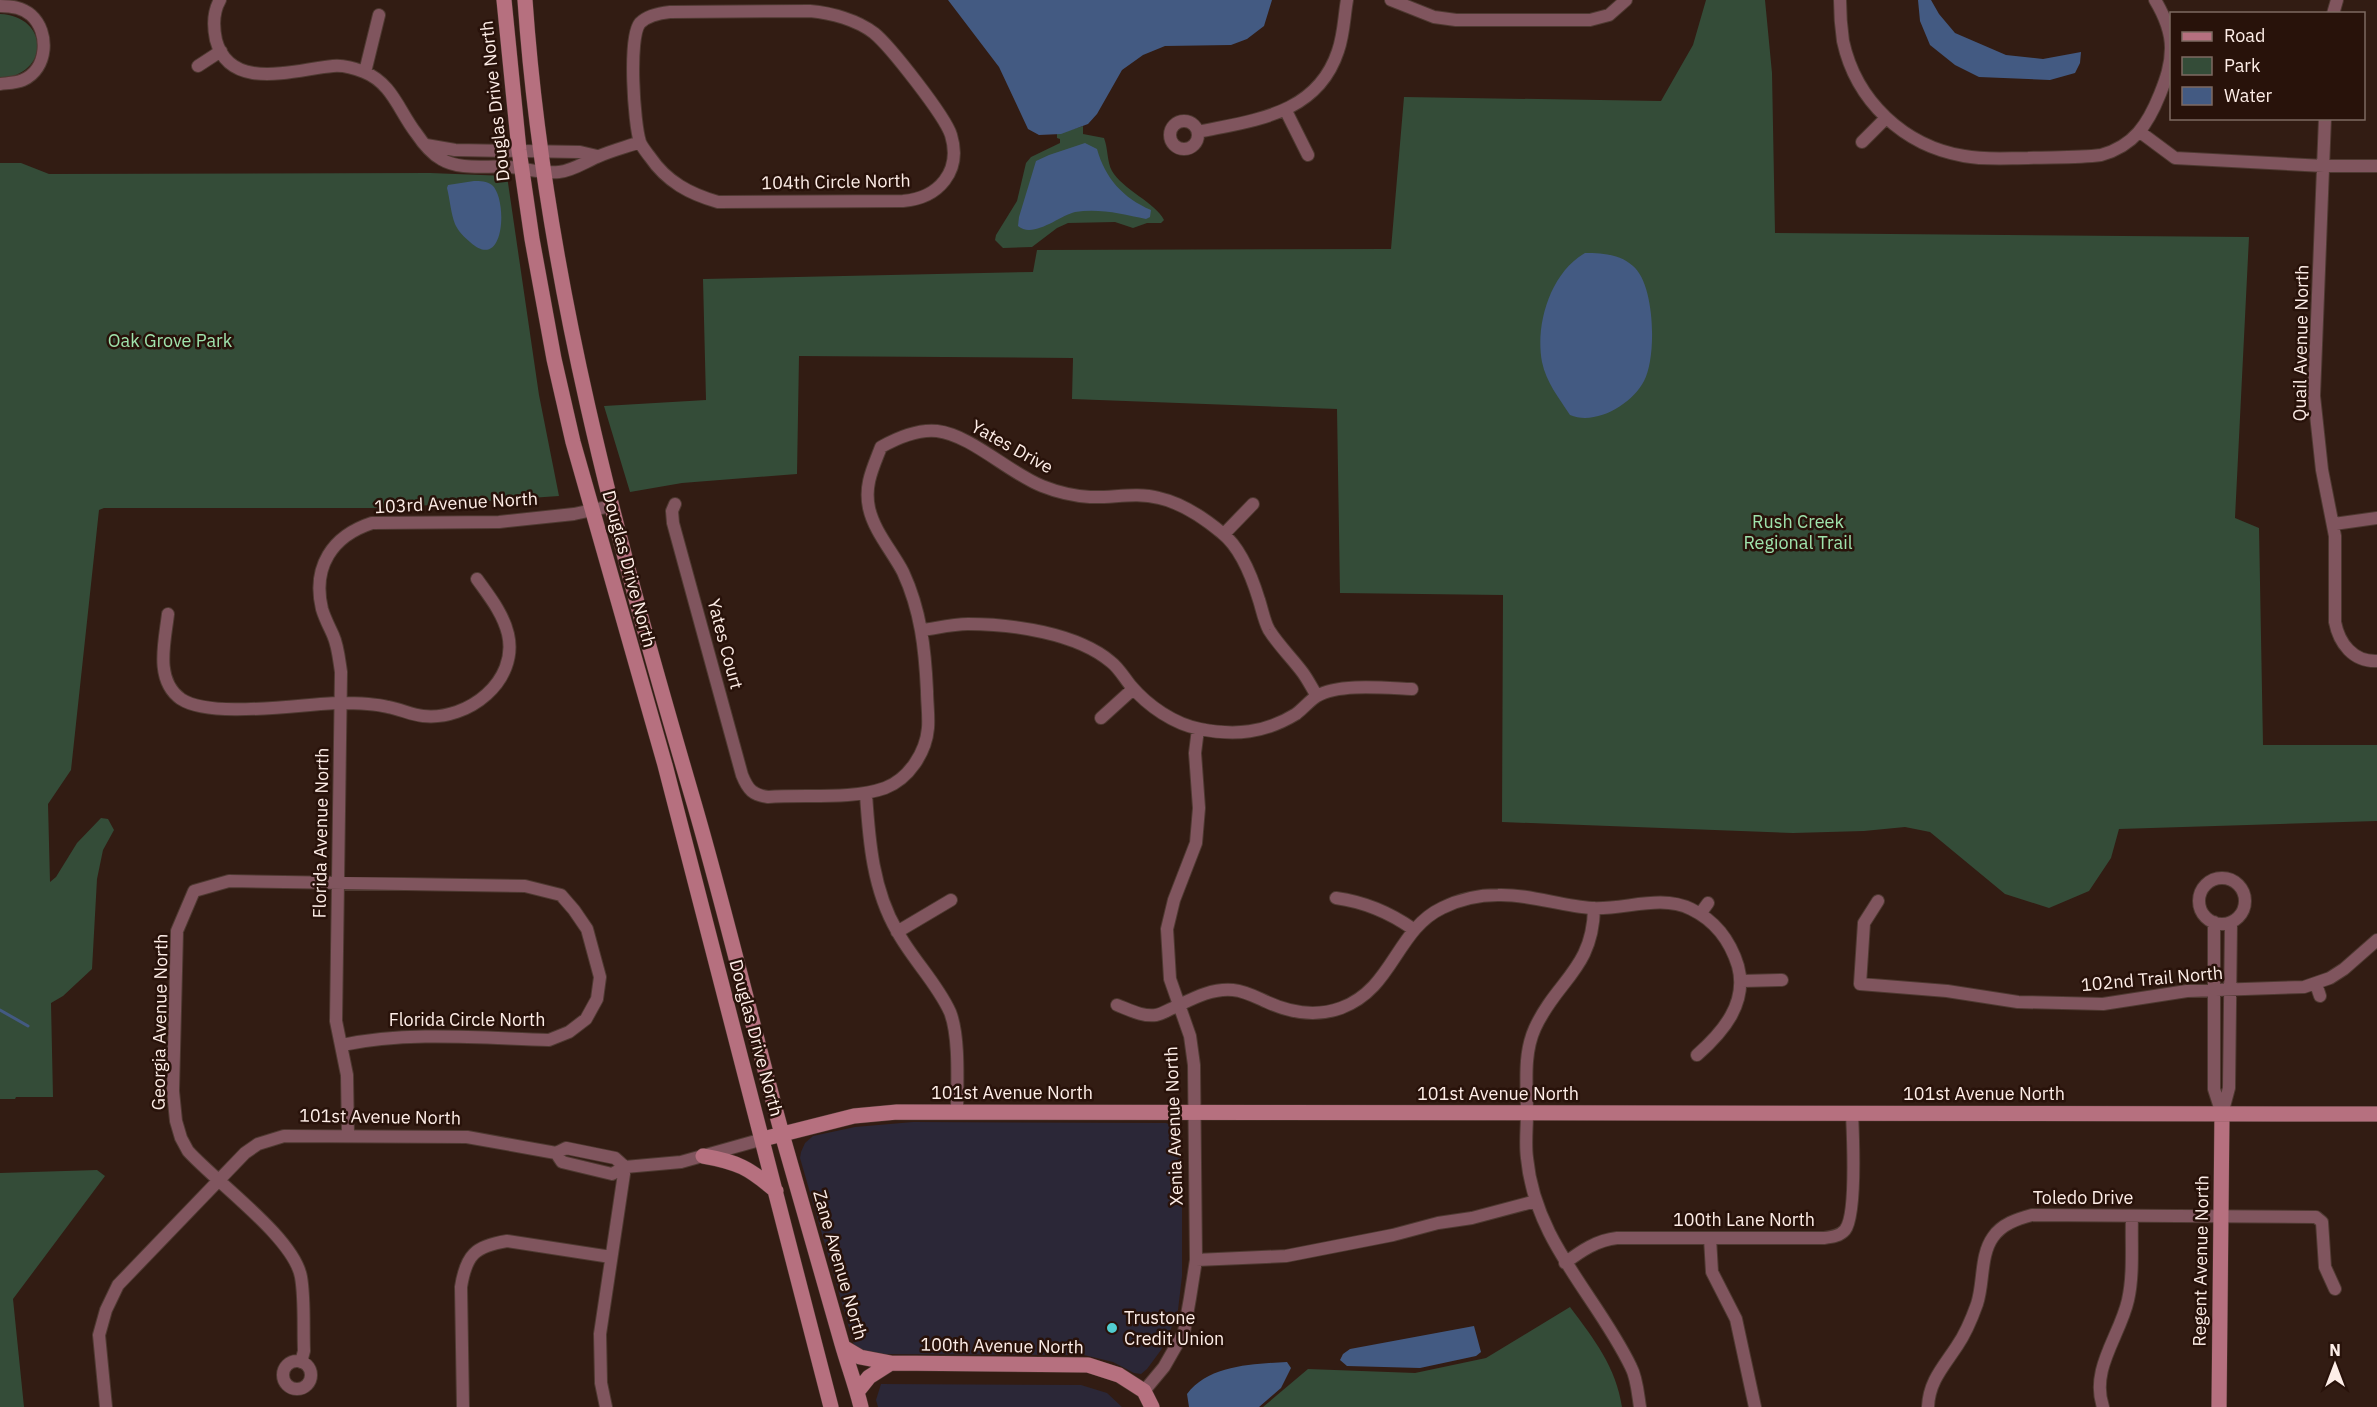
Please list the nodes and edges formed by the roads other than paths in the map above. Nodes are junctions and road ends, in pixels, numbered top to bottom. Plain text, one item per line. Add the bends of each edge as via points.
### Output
1 (220, 0) edge
2 (504, 0) edge
3 (525, 0) edge
4 (1347, 0) edge
5 (1391, 0) edge
6 (1626, 0) edge
7 (1840, 0) edge
8 (2156, 0) edge
9 (0, 6) edge
10 (379, 15) dead end
11 (2170, 47) edge
12 (221, 51) junction
13 (2170, 61) edge
14 (198, 66) dead end
15 (365, 72) junction
16 (0, 84) edge
17 (1286, 111) junction
18 (1886, 118) junction
19 (2325, 120) edge
20 (1198, 132) dead end
21 (2140, 132) junction
22 (640, 142) junction
23 (1862, 142) dead end
24 (426, 145) junction
25 (519, 150) junction
26 (540, 150) junction
27 (1308, 155) dead end
28 (597, 156) junction
29 (2324, 166) junction
30 (2377, 166) edge
31 (522, 168) junction
32 (543, 171) junction
33 (675, 504) dead end
34 (1253, 504) dead end
35 (611, 506) junction
36 (592, 510) junction
37 (2377, 518) edge
38 (2334, 525) junction
39 (1224, 534) junction
40 (342, 539) joint
41 (477, 579) dead end
42 (168, 614) dead end
43 (923, 630) junction
44 (2377, 661) edge
45 (1133, 689) junction
46 (1412, 689) dead end
47 (1317, 696) junction
48 (340, 703) junction
49 (1101, 718) dead end
50 (1198, 729) junction
51 (750, 791) joint
52 (866, 794) junction
53 (339, 881) junction
54 (1336, 898) dead end
55 (951, 900) dead end
56 (1878, 901) dead end
57 (1708, 903) dead end
58 (1594, 908) junction
59 (1700, 914) junction
60 (2214, 922) junction
61 (2231, 922) junction
62 (1413, 929) junction
63 (897, 932) junction
64 (2377, 940) edge
65 (1782, 980) dead end
66 (1742, 981) junction
67 (2316, 984) junction
68 (2214, 990) junction
69 (2230, 990) junction
70 (2320, 996) dead end
71 (1180, 1004) junction
72 (1117, 1005) dead end
73 (342, 1046) junction
74 (1697, 1055) dead end
75 (1196, 1112) junction
76 (957, 1113) junction
77 (1527, 1113) junction
78 (1852, 1113) junction
79 (2222, 1114) junction
80 (2377, 1114) edge
81 (782, 1134) junction
82 (348, 1136) junction
83 (763, 1139) junction
84 (703, 1156) junction
85 (625, 1167) junction
86 (218, 1180) junction
87 (776, 1191) junction
88 (1536, 1201) junction
89 (2132, 1216) junction
90 (2221, 1217) junction
91 (1710, 1238) junction
92 (611, 1257) junction
93 (1196, 1260) junction
94 (1565, 1263) junction
95 (2335, 1289) dead end
96 (843, 1347) junction
97 (301, 1362) dead end
98 (891, 1363) junction
99 (1144, 1391) junction
100 (859, 1399) edge
101 (106, 1407) edge
102 (464, 1407) edge
103 (606, 1407) edge
104 (831, 1407) edge
105 (1152, 1407) edge
106 (1640, 1407) edge
107 (1755, 1407) edge
108 (1928, 1407) edge
109 (2103, 1407) edge
110 (2219, 1407) edge

1 - 12 street via 214,22
2 - 25 main road, Douglas Drive North
3 - 26 main road, Douglas Drive North
4 - 17 street via 1339,48 1329,70 1313,90
5 - 6 street via 1456,21 1590,20 1609,15
7 - 18 street via 1843,40 1850,63 1868,97
8 - 11 street via 2168,27
9 - 16 street via 36,13 44,45 37,77
10 - 15 street
12 - 14 street
12 - 15 street via 241,69 260,75 333,66
13 - 21 street via 2152,114
15 - 24 street via 388,89
17 - 20 street
17 - 27 street
18 - 21 street via 1897,128 1948,153 1980,158 2101,155 2128,143
18 - 23 street
19 - 29 street, Quail Avenue North
21 - 29 street via 2175,158
22 - 22 street, 104th Circle North via 657,168 674,182 694,195 718,202 914,201 930,195 945,181 953,154 951,134 941,117 888,46 855,22 810,11 670,12 641,22 633,49
22 - 28 street
24 - 25 street via 455,150
24 - 31 street via 448,162
25 - 26 street
25 - 31 main road, Douglas Drive North
26 - 28 street
26 - 32 main road, Douglas Drive North
28 - 32 street via 559,172
29 - 30 street
29 - 38 street, Quail Avenue North via 2314,396 2319,451
31 - 32 street
31 - 36 main road, Douglas Drive North via 554,359
32 - 35 main road, Douglas Drive North via 580,375
33 - 51 street, Yates Court via 673,523 742,776
34 - 39 street
35 - 36 street, 103rd Avenue North
35 - 81 main road, Douglas Drive North
36 - 40 street, 103rd Avenue North via 499,522 372,523 356,528
36 - 83 main road, Douglas Drive North via 655,729
37 - 38 street
38 - 44 street, Quail Avenue North via 2337,633 2354,655
39 - 43 street, Yates Drive via 1193,512 1159,498 1090,497 1041,485 958,437 937,431 894,440 881,447 868,482 867,497 873,521 903,573
39 - 47 street, Yates Drive via 1242,559 1268,628
40 - 48 street, Florida Avenue North via 325,561 319,590 338,652
41 - 48 street via 502,616 510,653 496,685 482,699 464,710 423,716 384,706
42 - 48 street via 163,663 172,690 181,699 196,706 225,708
43 - 45 street via 966,624 1047,633 1084,646 1111,662
43 - 52 street, Yates Drive via 928,729 924,746 902,778
45 - 49 street
45 - 50 street via 1172,719
46 - 47 street via 1347,690
47 - 50 street via 1277,725 1252,733
48 - 53 street, Florida Avenue North
50 - 71 street, Xenia Avenue North via 1196,843 1167,929 1170,979
51 - 52 street, Yates Drive via 768,798
52 - 63 street via 869,838 881,897
53 - 73 street, Florida Avenue North via 336,1022
53 - 73 street, Florida Circle North via 525,886 561,895 587,929 600,976 597,999 586,1019 549,1040 401,1036
53 - 86 street, Georgia Avenue North via 229,881 194,891 187,905 177,931 173,1107 188,1151
54 - 62 street via 1354,900 1392,914
55 - 63 street
56 - 68 street, 102nd Trail North via 1864,923 1860,984 1919,995 1947,991 2060,1004 2103,1004
57 - 59 street
58 - 59 street via 1662,903 1679,904
58 - 62 street via 1502,895 1470,896 1439,909
58 - 77 street via 1594,927 1581,963 1535,1028 1527,1056
59 - 66 street via 1714,922 1732,948
60 - 61 street
60 - 61 street via 2201,910 2200,892 2205,884 2222,878 2239,884 2246,901 2239,917
60 - 68 street, Regent Avenue North
61 - 69 street, Regent Avenue North
62 - 71 street via 1383,977 1365,996 1341,1008 1293,1012 1234,990 1212,990
63 - 76 street via 950,1013 957,1057
64 - 67 street, 102nd Trail North via 2344,969
65 - 66 street
66 - 74 street via 1736,1007 1725,1026
67 - 69 street, 102nd Trail North
67 - 70 street
68 - 69 street, 102nd Trail North
68 - 79 street, Regent Avenue North via 2214,1089
69 - 79 street, Regent Avenue North via 2229,1088
71 - 72 street via 1158,1015 1142,1015
71 - 75 street, Xenia Avenue North via 1190,1036
73 - 82 street, Florida Avenue North via 347,1075
75 - 76 main road, 101st Avenue North
75 - 77 main road, 101st Avenue North
75 - 93 street, Xenia Avenue North
76 - 81 main road, 101st Avenue North via 854,1116
77 - 78 main road, 101st Avenue North
77 - 88 street via 1527,1158
78 - 79 main road, 101st Avenue North
78 - 91 street, 100th Lane North via 1853,1170 1849,1220 1844,1231 1824,1238
79 - 80 main road, 101st Avenue North
79 - 90 main road, Regent Avenue North
81 - 83 main road, 101st Avenue North
81 - 96 main road, Zane Avenue North
82 - 85 street, 101st Avenue North via 467,1137 556,1153 562,1162 612,1174
82 - 86 street, 101st Avenue North via 284,1136 258,1144
83 - 84 street, 101st Avenue North
83 - 87 main road
84 - 85 street, 101st Avenue North via 657,1166
84 - 87 main road via 747,1168
85 - 92 street
86 - 97 street, Georgia Avenue North via 293,1254 301,1276
86 - 101 street, 101st Avenue North via 118,1285 99,1335
87 - 104 main road
88 - 93 street via 1286,1256
88 - 94 street
89 - 90 street, Toledo Drive
89 - 108 street, Toledo Drive via 2032,1215 2018,1218 1999,1230 1987,1248 1982,1287 1972,1318 1933,1381
89 - 109 street via 2131,1284 2124,1315 2101,1370
90 - 95 street, Toledo Drive via 2316,1217 2322,1222 2325,1267
90 - 110 main road, Regent Avenue North
91 - 94 street, 100th Lane North via 1607,1239
91 - 107 street via 1712,1272 1736,1319
92 - 102 street via 507,1241 474,1252 463,1272 461,1287
92 - 103 street via 600,1334 601,1383
93 - 99 street, Xenia Avenue North via 1184,1332 1164,1367
94 - 106 street via 1632,1369
96 - 98 main road, 100th Avenue North via 860,1357
96 - 100 main road, Zane Avenue North
98 - 99 main road, 100th Avenue North via 1088,1365 1119,1375
98 - 100 main road via 869,1377
99 - 105 main road

